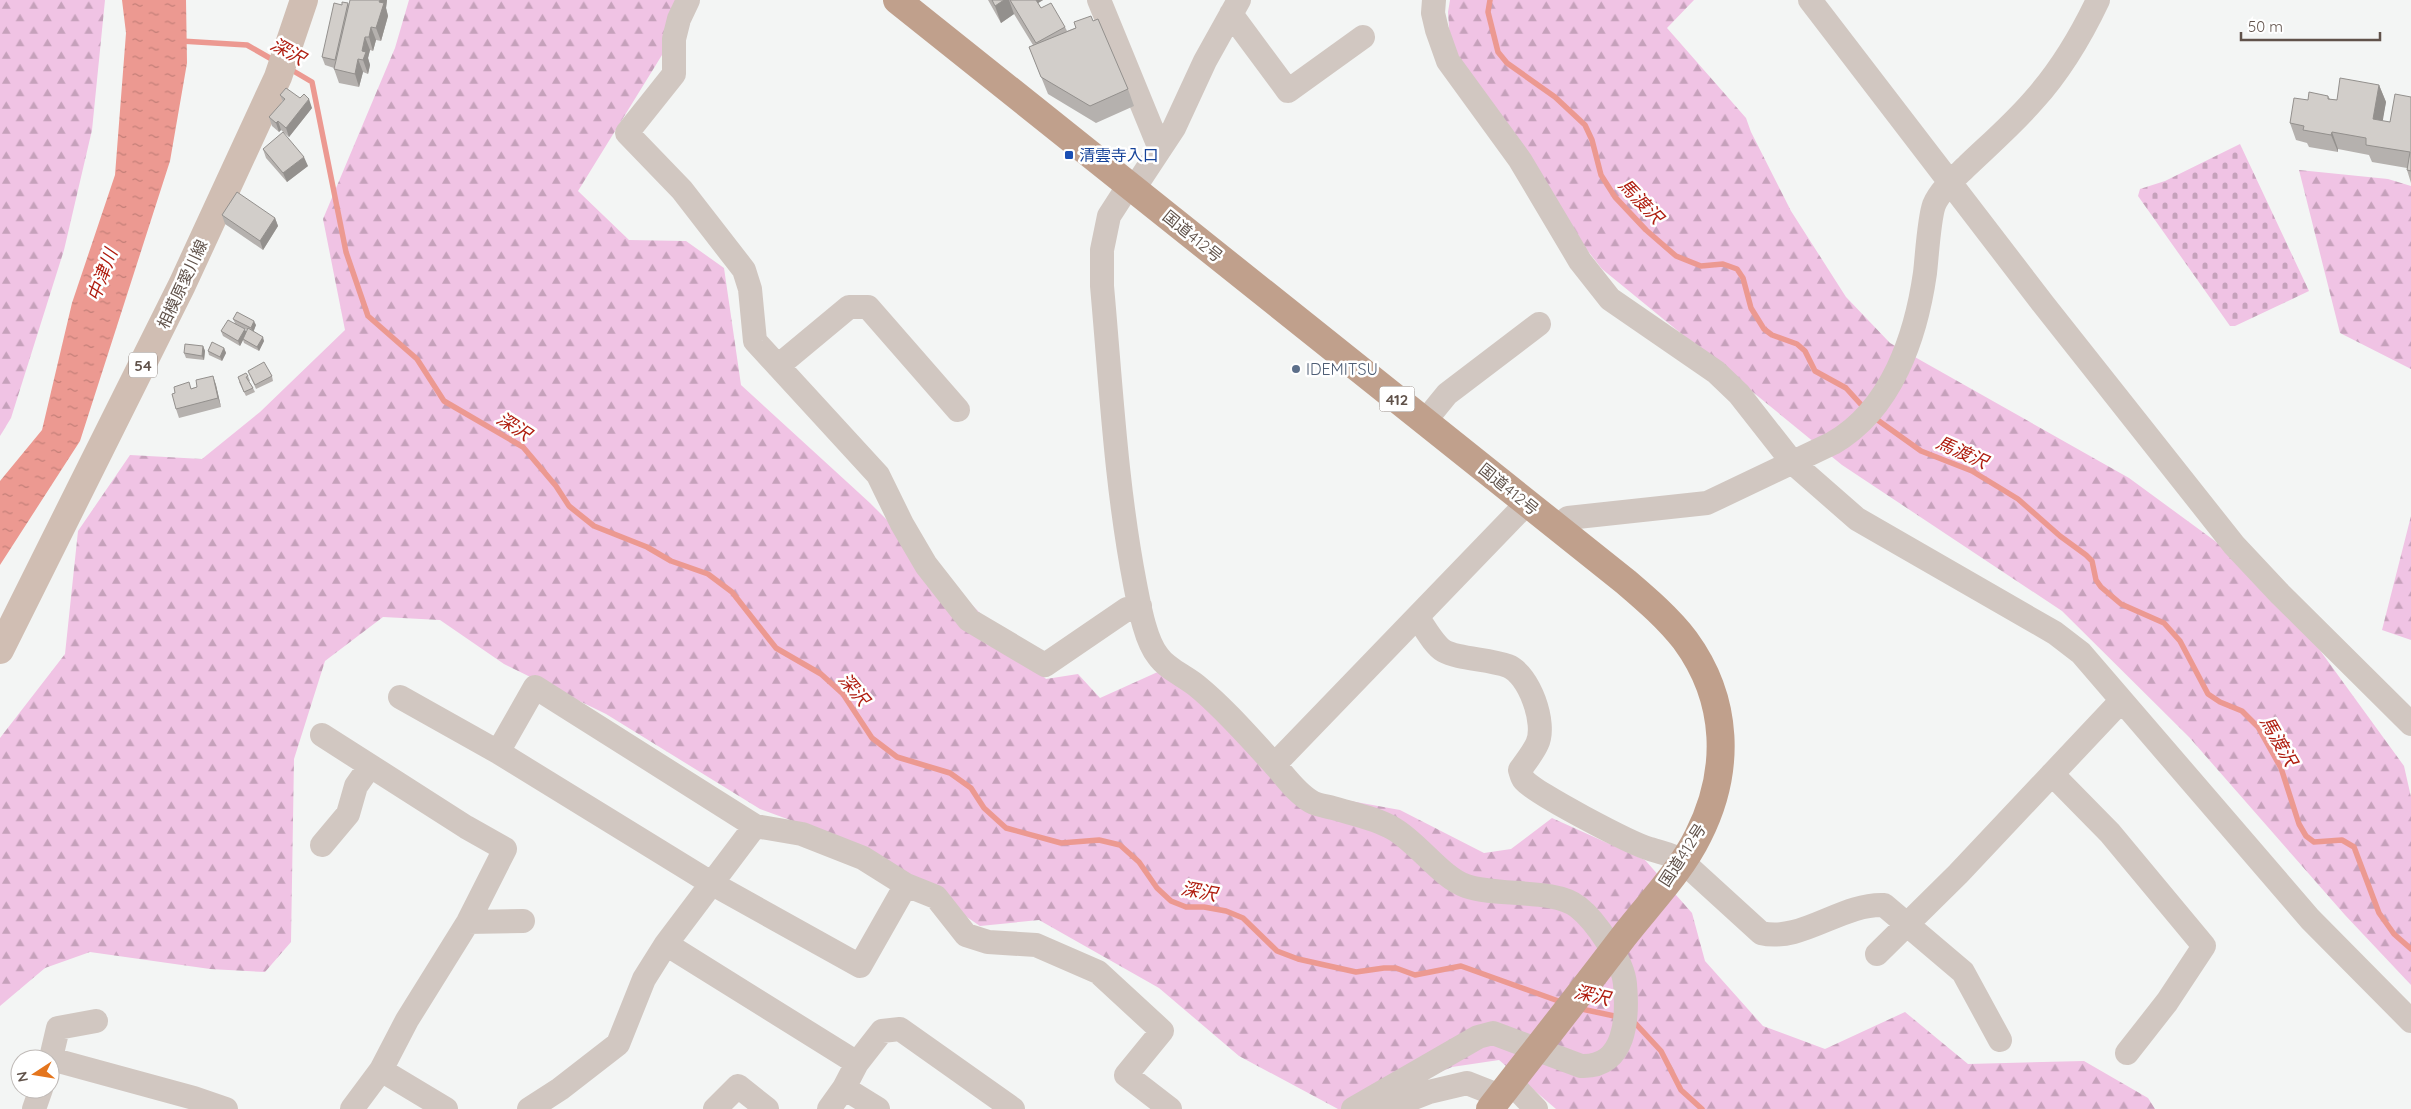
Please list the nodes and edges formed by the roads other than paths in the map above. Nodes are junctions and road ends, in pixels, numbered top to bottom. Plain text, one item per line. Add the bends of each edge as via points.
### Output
1 (304, 0) edge
2 (688, 0) edge
3 (896, 0) edge
4 (1098, 0) edge
5 (1434, 0) edge
6 (1810, 0) edge
7 (2098, 0) edge
8 (1235, 7) edge
9 (1363, 37) dead end
10 (1160, 149) junction
11 (1950, 182) junction
12 (1129, 185) junction
13 (1539, 324) dead end
14 (778, 366) junction
15 (958, 410) dead end
16 (1425, 421) junction
17 (1793, 463) junction
18 (1527, 503) junction
19 (1558, 527) junction
20 (1140, 606) junction
21 (1418, 618) junction
22 (0, 650) edge
23 (400, 697) dead end
24 (2121, 701) junction
25 (2411, 724) edge
26 (322, 736) dead end
27 (498, 752) junction
28 (1275, 764) junction
29 (370, 766) junction
30 (2052, 774) junction
31 (755, 826) junction
32 (322, 844) dead end
33 (1682, 861) junction
34 (711, 883) junction
35 (906, 885) junction
36 (523, 921) dead end
37 (468, 922) junction
38 (1907, 925) junction
39 (666, 944) junction
40 (1877, 954) dead end
41 (96, 1021) dead end
42 (2411, 1021) edge
43 (2000, 1040) dead end
44 (54, 1049) edge
45 (2127, 1053) dead end
46 (60, 1063) edge
47 (857, 1063) junction
48 (381, 1070) junction
49 (844, 1088) junction
50 (1500, 1096) edge
51 (226, 1109) edge
52 (352, 1109) edge
53 (446, 1109) edge
54 (529, 1109) edge
55 (715, 1109) edge
56 (767, 1109) edge
57 (829, 1109) edge
58 (878, 1109) edge
59 (1013, 1109) edge
60 (1170, 1109) edge
61 (1353, 1109) edge
62 (1386, 1109) edge
63 (1536, 1109) edge

1 - 22 main road, 相模原愛川線 / 54 via 283,65 161,329
2 - 14 street via 674,39 674,74 627,133 682,190 744,270 750,289 755,340
3 - 12 highway, 国道412号 / 412
4 - 10 street
5 - 17 street via 1435,22 1448,61 1520,160 1598,285 1610,299 1716,372 1739,394
6 - 11 street
7 - 11 street via 2060,70
8 - 9 street via 1281,97
8 - 10 street via 1174,128
10 - 12 street via 1141,178
11 - 17 street via 1934,205 1913,328 1889,385 1867,418 1849,434
11 - 25 street via 2234,545
12 - 16 highway, 国道412号 / 412
12 - 20 street via 1109,216 1102,250 1102,286 1124,518
13 - 16 street via 1448,394
14 - 15 street via 849,307 868,306
14 - 20 street via 878,475 926,565 970,620 1045,665 1127,609
16 - 18 highway, 国道412号 / 412
17 - 19 street via 1707,503 1568,518
17 - 24 street via 1858,519 2069,643
18 - 19 highway, 国道412号 / 412
18 - 21 street
19 - 33 highway, 国道412号 / 412 via 1657,609 1684,640 1711,688 1719,715 1722,743 1716,783 1698,838
20 - 28 street via 1158,656 1212,699
21 - 28 street
21 - 33 street via 1447,653 1491,661 1520,673 1529,689 1538,722 1538,742 1520,770 1525,781 1546,796 1612,831
23 - 27 street
24 - 30 street
24 - 42 street via 2310,918
26 - 29 street
27 - 31 street via 536,688
27 - 34 street
28 - 61 street via 1312,802 1392,827 1466,886 1563,898 1577,906 1598,928 1625,978 1627,1002 1621,1042 1606,1062 1581,1066 1493,1033 1478,1036
29 - 32 street via 356,786 348,814
29 - 37 street via 462,833 505,849
30 - 38 street
30 - 45 street via 2110,833 2204,946 2167,1002
31 - 34 street
31 - 35 street via 802,834 863,858
33 - 38 street via 1761,933 1772,936 1787,933 1870,904 1884,905
33 - 50 highway, 国道412号 / 412
34 - 35 street via 860,966
34 - 39 street
35 - 60 street via 936,897 966,935 988,942 1036,945 1098,972 1162,1031 1126,1075
36 - 37 street
37 - 48 street via 407,1020
38 - 40 street
38 - 43 street via 1963,972
39 - 47 street
39 - 54 street via 644,979 618,1044
41 - 44 street via 58,1028
46 - 51 street
47 - 49 street
47 - 59 street via 882,1031 900,1029
48 - 52 street
48 - 53 street
49 - 57 street
49 - 58 street
50 - 62 street via 1467,1083 1429,1092
50 - 63 street
55 - 56 street via 738,1086

